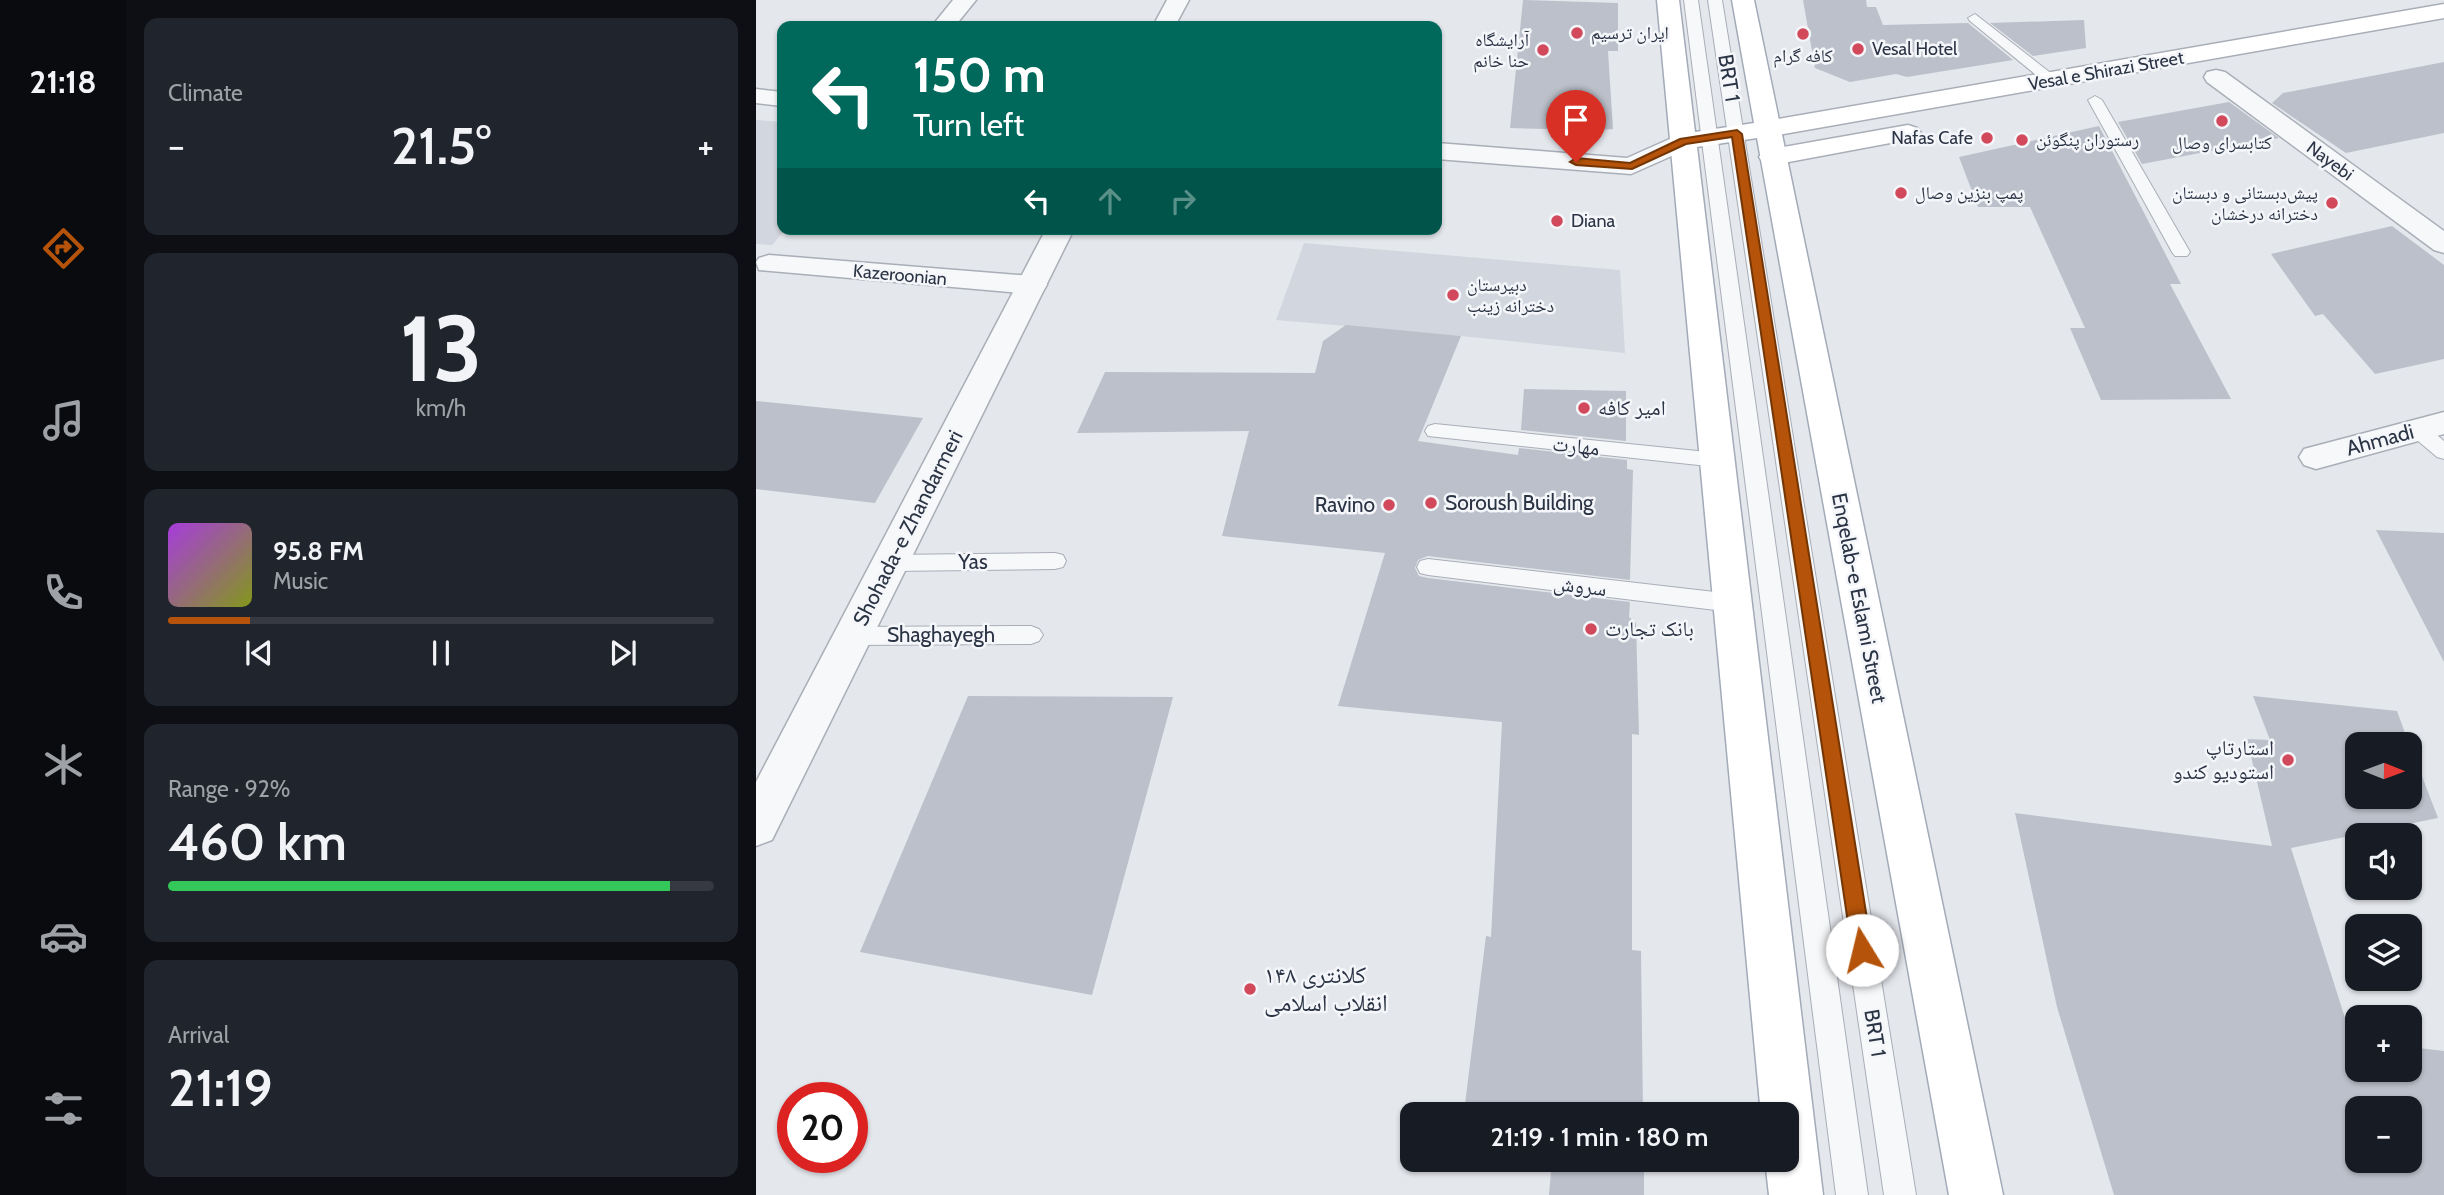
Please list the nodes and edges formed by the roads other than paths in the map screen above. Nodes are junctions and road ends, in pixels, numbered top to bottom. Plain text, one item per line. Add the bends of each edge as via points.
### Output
1 (965, 0) edge
2 (1178, 0) edge
3 (1668, 0) edge
4 (1691, 0) edge
5 (1715, 0) edge
6 (1743, 0) edge
7 (2444, 10) edge
8 (1975, 18) dead end
9 (947, 21) edge
10 (1167, 21) edge
11 (2242, 72) dead end
12 (2216, 77) junction
13 (2052, 81) junction
14 (2189, 82) dead end
15 (2122, 95) dead end
16 (756, 96) edge
17 (777, 98) edge
18 (2095, 100) junction
19 (2068, 104) dead end
20 (1831, 119) junction
21 (1933, 128) dead end
22 (1696, 139) junction
23 (1759, 140) junction
24 (1839, 145) junction
25 (1442, 151) edge
26 (1057, 235) edge
27 (2444, 244) edge
28 (2182, 252) dead end
29 (769, 264) dead end
30 (1032, 285) junction
31 (2431, 426) edge
32 (1435, 431) dead end
33 (2444, 452) edge
34 (2316, 457) dead end
35 (1717, 460) junction
36 (1055, 561) dead end
37 (891, 562) junction
38 (1428, 567) dead end
39 (1732, 603) junction
40 (1031, 635) dead end
41 (852, 636) junction
42 (756, 826) edge
43 (1796, 1195) edge
44 (1852, 1195) edge
45 (1900, 1195) edge
46 (1976, 1195) edge

1 - 9 street
2 - 10 street
3 - 22 main road
4 - 22 lane, BRT 1
5 - 23 lane, BRT 1
6 - 23 main road, Enqelab-e Eslami Street
7 - 13 main road, Vesal e Shirazi Street
8 - 13 lane
11 - 12 main road, Vesal e Shirazi Street
12 - 14 main road, Vesal e Shirazi Street
12 - 27 street, Nayebi
13 - 20 main road, Vesal e Shirazi Street
15 - 18 main road, Vesal e Shirazi Street
16 - 17 street
18 - 19 main road, Vesal e Shirazi Street
18 - 28 lane
20 - 23 main road, Vesal e Shirazi Street
20 - 24 main road
21 - 24 main road
22 - 23 main road
22 - 25 street via 1632,166
22 - 35 main road
22 - 44 lane, BRT 1
23 - 24 main road
23 - 45 lane, BRT 1
23 - 46 main road, Enqelab-e Eslami Street
26 - 30 street, Shohada-e Zhandarmeri
29 - 30 street, Kazeroonian
30 - 37 street, Shohada-e Zhandarmeri
31 - 33 lane
31 - 34 street, Ahmadi
32 - 35 lane, مهارت
35 - 39 main road
36 - 37 lane, Yas
37 - 41 street, Shohada-e Zhandarmeri
38 - 39 lane, سروش
39 - 43 main road
40 - 41 lane, Shaghayegh
41 - 42 street, Shohada-e Zhandarmeri

